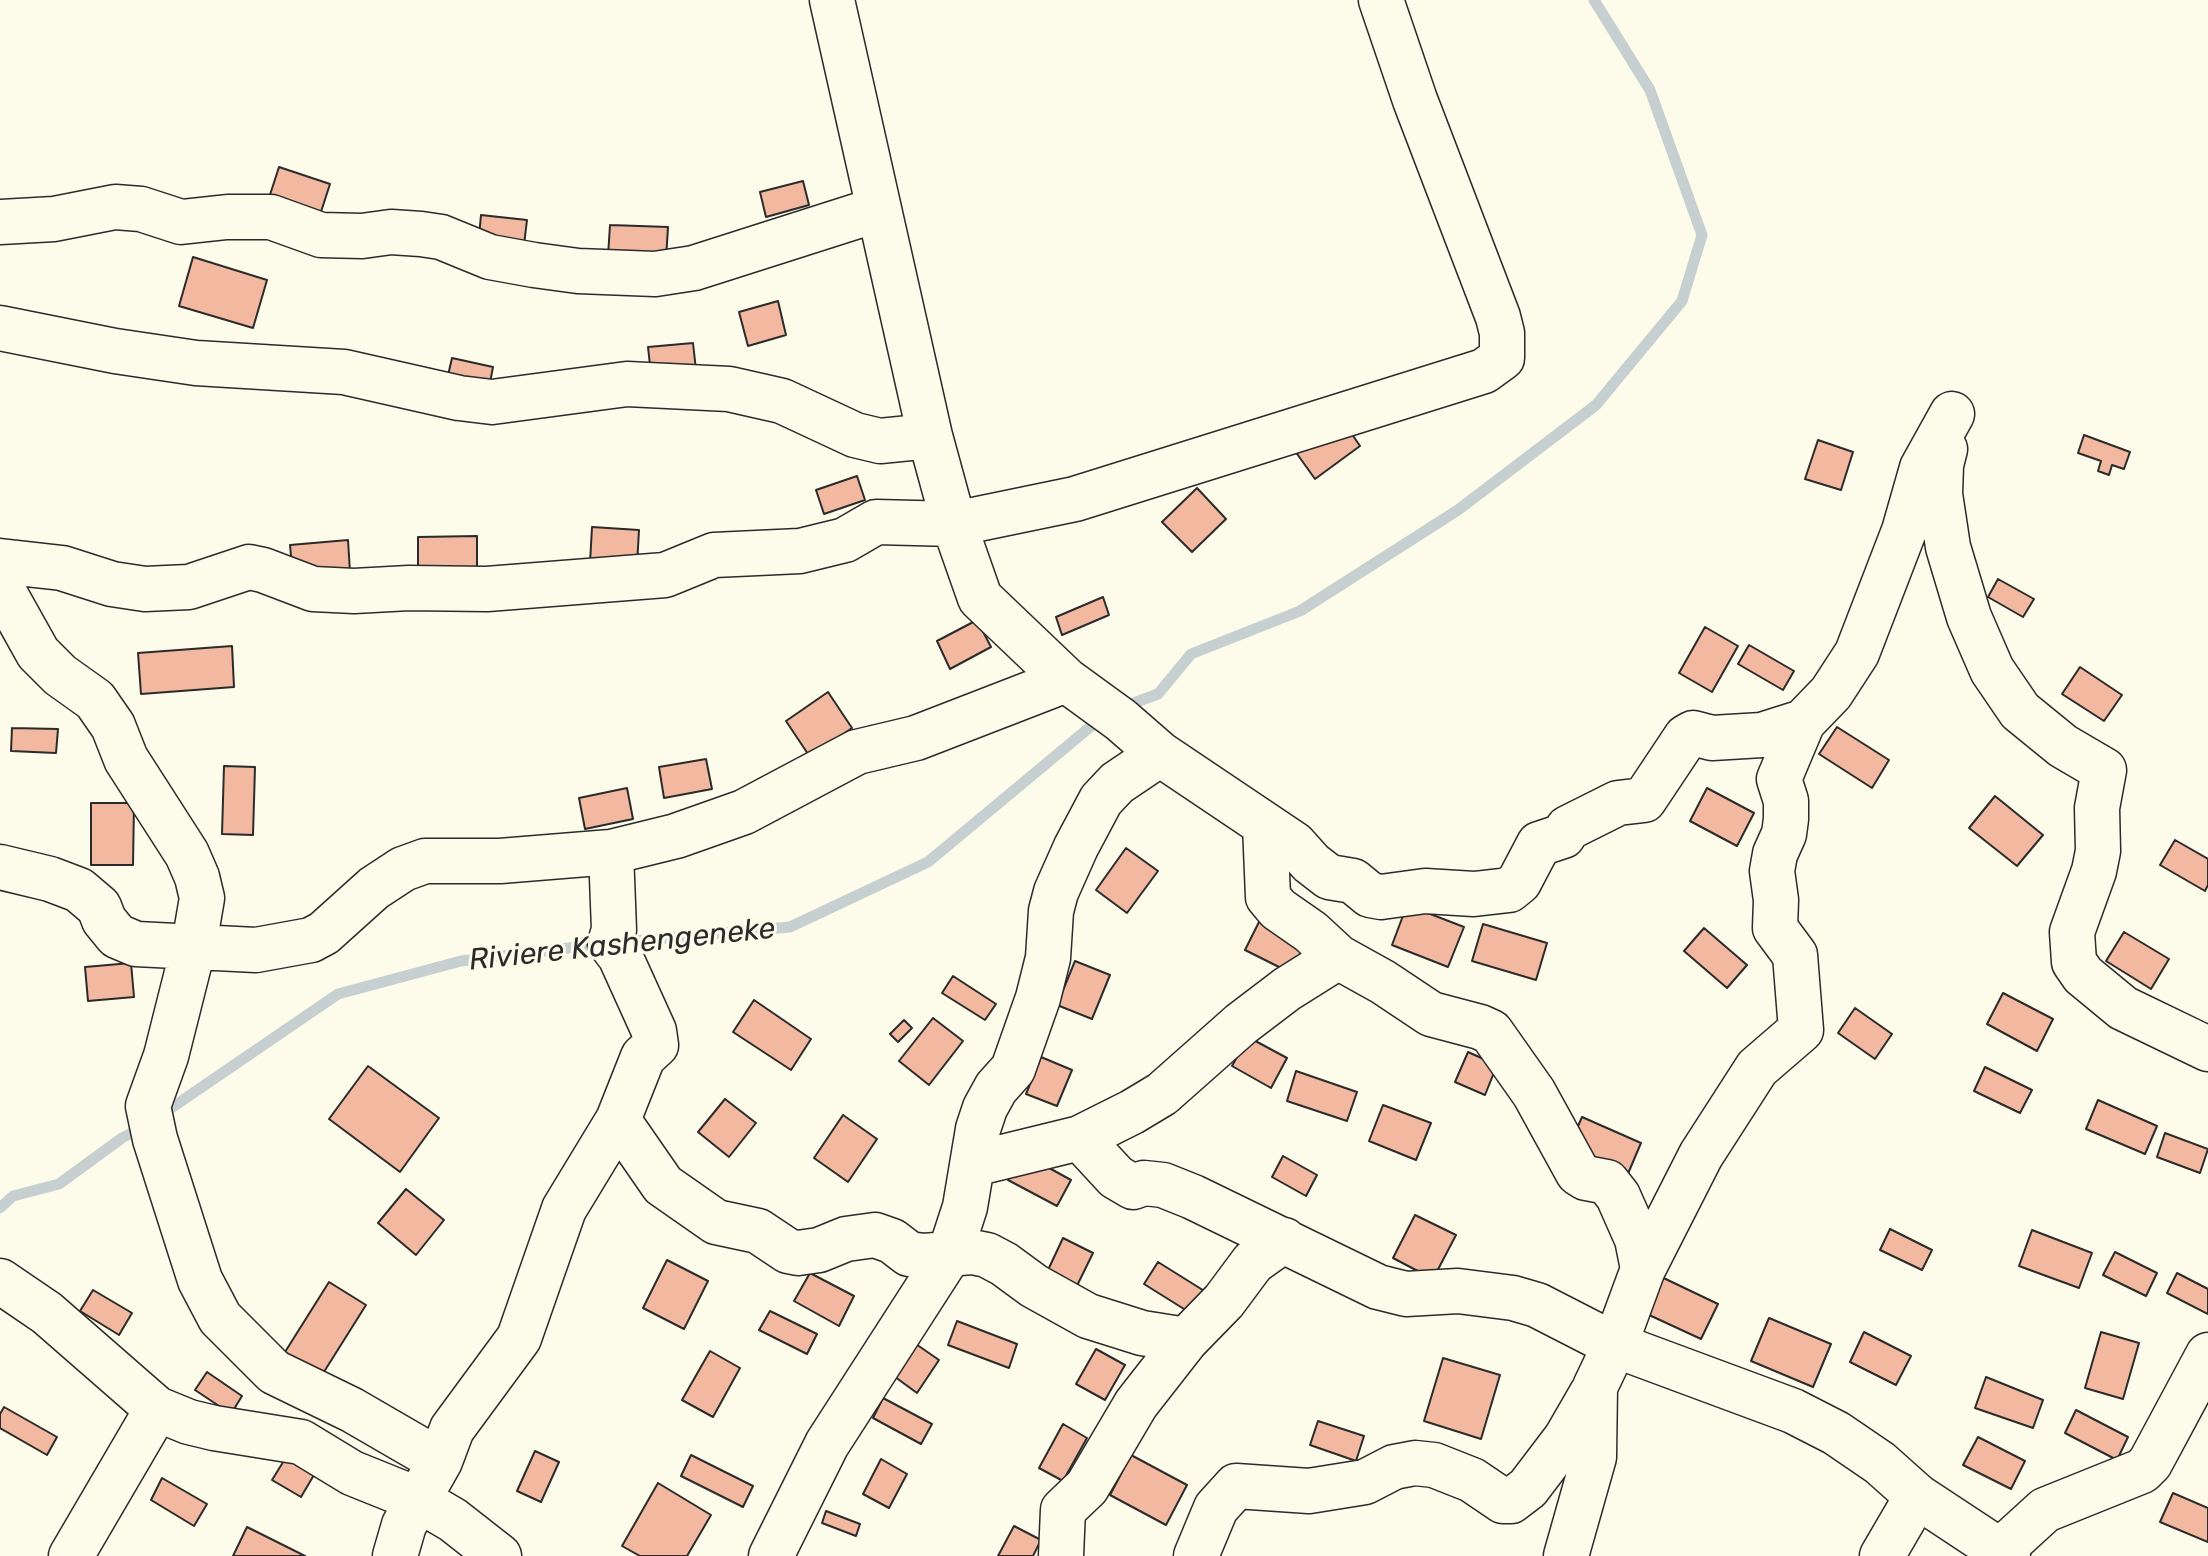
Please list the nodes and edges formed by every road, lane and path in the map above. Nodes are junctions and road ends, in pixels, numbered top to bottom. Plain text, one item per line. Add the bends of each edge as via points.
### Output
1 (832, 0) edge
2 (1381, 0) edge
3 (879, 209) junction
4 (0, 222) edge
5 (0, 328) edge
6 (930, 436) junction
7 (954, 524) junction
8 (0, 561) edge
9 (0, 585) edge
10 (1066, 680) junction
11 (1803, 722) junction
12 (1160, 754) junction
13 (1265, 825) junction
14 (611, 852) junction
15 (0, 867) edge
16 (194, 945) junction
17 (1338, 957) junction
18 (2208, 1049) edge
19 (618, 1120) junction
20 (1080, 1138) junction
21 (974, 1164) junction
22 (1284, 1240) junction
23 (950, 1253) junction
24 (1643, 1269) junction
25 (0, 1281) edge
26 (1186, 1340) junction
27 (1615, 1345) junction
28 (2208, 1355) edge
29 (1595, 1387) junction
30 (157, 1409) junction
31 (440, 1461) junction
32 (1917, 1496) junction
33 (419, 1500) junction
34 (2004, 1553) edge
35 (71, 1556) edge
36 (395, 1556) edge
37 (499, 1556) edge
38 (771, 1556) edge
39 (1061, 1556) edge
40 (1196, 1556) edge
41 (1566, 1556) edge
42 (1882, 1556) edge

1 - 3 street
2 - 7 street via 1498,317 1502,358 1452,383 1075,499
3 - 4 street via 694,268 655,274 534,265 421,234 321,235 271,217 181,222 115,207 54,219
3 - 6 street
5 - 6 street via 196,363 344,372 492,402 627,384 729,389 782,401 880,441
6 - 7 street
7 - 8 street via 876,522 845,540 800,551 714,555 665,575 487,589 330,591 249,567 189,587 145,589 62,568
7 - 10 street via 980,598
9 - 16 street via 38,653 95,700 187,854 202,898
10 - 12 street
10 - 14 street via 916,738 857,752 744,812
11 - 13 street via 1762,735 1686,737 1644,800 1609,806 1563,836 1539,844 1519,882 1509,890 1370,895 1353,881 1329,877
11 - 18 street via 1831,693 1857,653 1922,468 1952,414 1940,494 1948,547 1969,617 1992,670 2020,711 2104,770 2097,808 2098,851 2072,932 2074,962 2123,1008
11 - 24 street via 1779,779 1786,819 1772,871 1775,928 1795,955 1801,1030 1757,1068 1701,1155
12 - 13 street
12 - 21 street via 1101,800 1064,872 1051,911 1038,998 1013,1069 985,1108
13 - 17 street via 1268,897
14 - 16 street via 425,861 374,888 311,940 256,950
14 - 19 street via 610,943 656,1038
15 - 16 street via 79,890 99,907 117,936 136,944
16 - 31 street via 148,1106 200,1280 220,1318 274,1372
17 - 20 street via 1241,1024 1162,1094
17 - 24 street via 1431,1014 1491,1032 1534,1093 1578,1173 1607,1182 1618,1196 1637,1239
19 - 23 street via 663,1185 716,1222 758,1231 788,1251 819,1250 875,1235 909,1254
19 - 31 street via 564,1209 519,1338 452,1429
20 - 21 street
20 - 22 street via 1116,1177 1133,1187 1163,1185
21 - 23 street
22 - 26 street via 1253,1262
22 - 27 street via 1378,1287 1406,1294 1458,1291 1513,1298
23 - 26 street via 987,1255 1088,1316
23 - 38 street via 827,1444
24 - 27 street
25 - 30 street via 47,1313
26 - 39 street via 1136,1404 1087,1487 1063,1510
27 - 29 street
27 - 32 street via 1803,1416 1880,1463
28 - 34 street via 2142,1471 2045,1510
29 - 40 street via 1566,1438 1528,1488 1511,1501 1472,1480 1415,1463 1365,1482 1309,1491 1236,1486 1216,1508
29 - 41 street via 1594,1457
30 - 33 street via 214,1428 301,1442 352,1473
30 - 35 street
31 - 33 street
32 - 34 street
32 - 42 street
33 - 36 street
33 - 37 street

